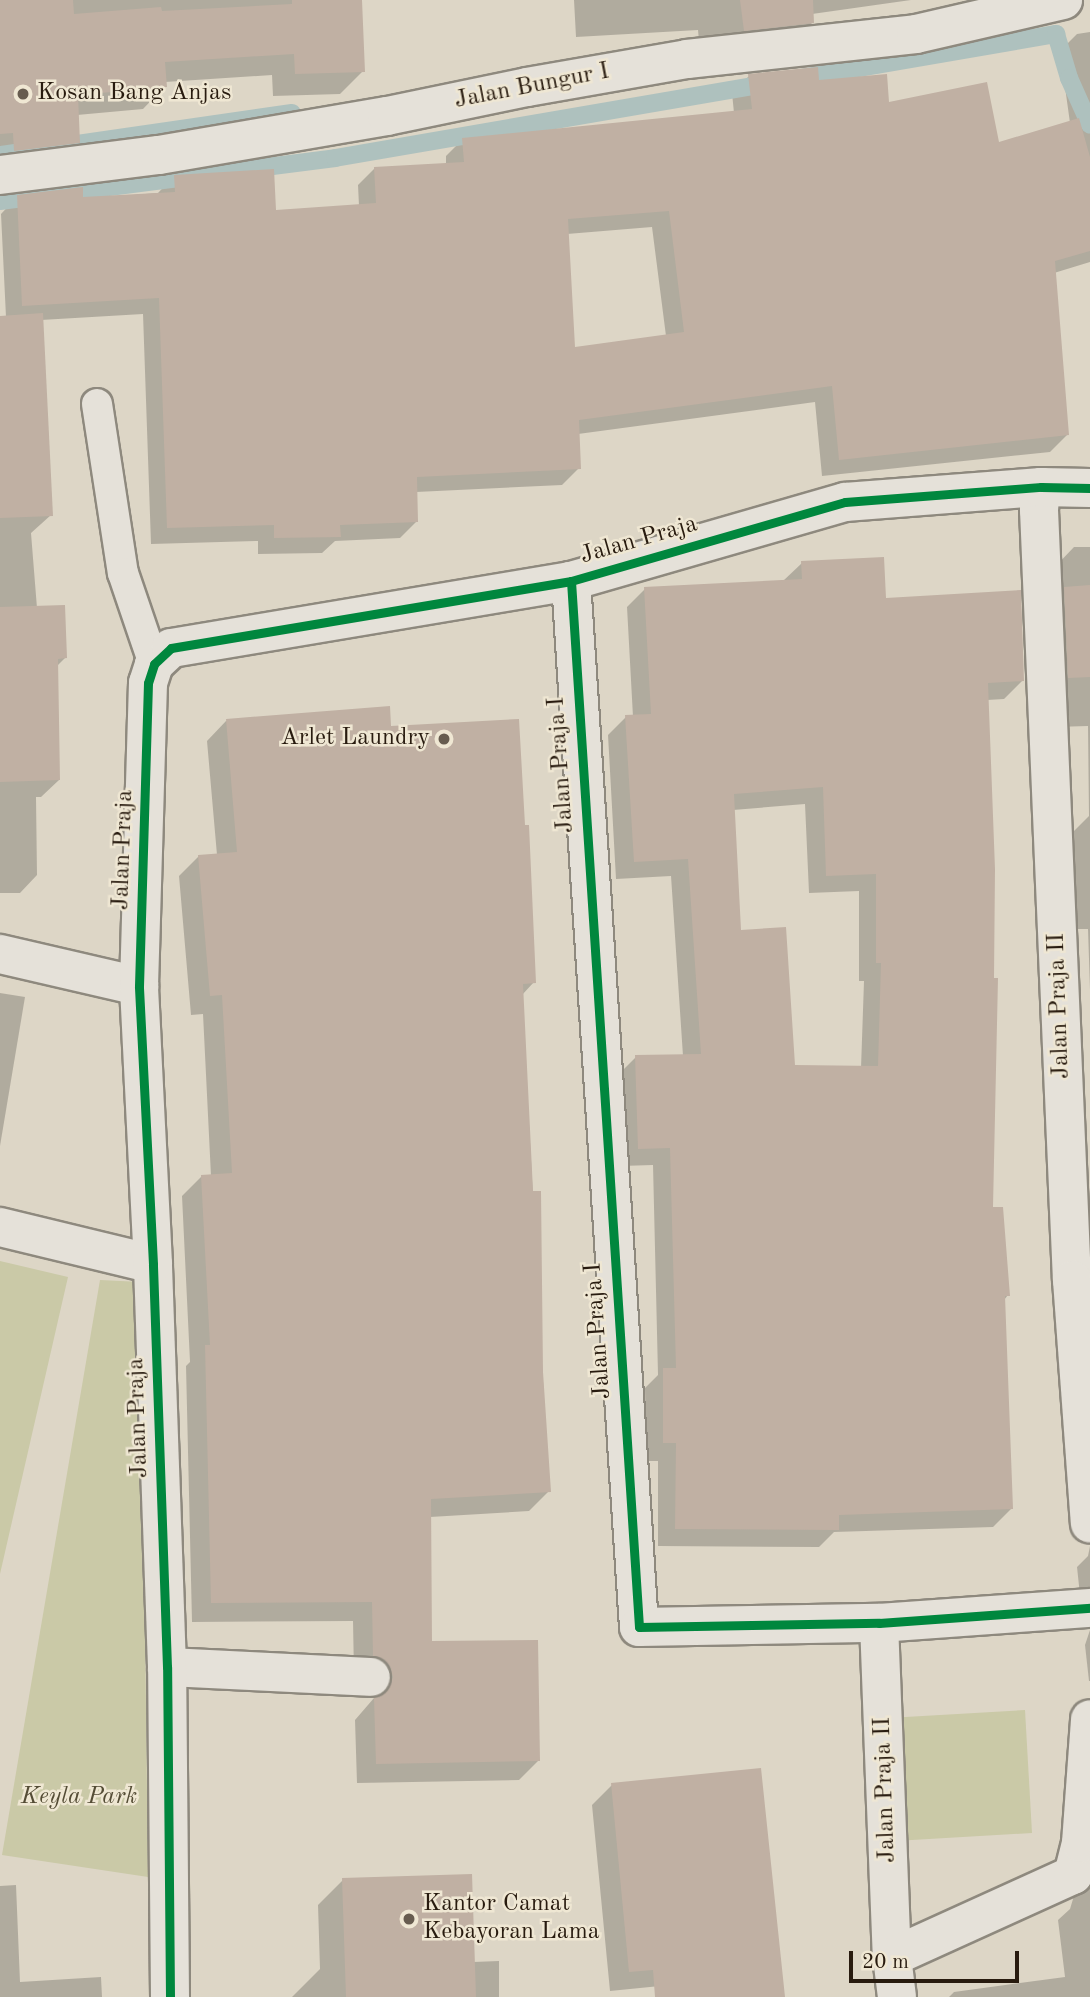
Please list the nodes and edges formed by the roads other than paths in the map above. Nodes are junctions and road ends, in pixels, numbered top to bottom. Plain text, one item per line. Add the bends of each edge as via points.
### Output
1 (1063, 0) edge
2 (0, 175) edge
3 (97, 404) dead end
4 (1041, 487) junction
5 (1090, 488) edge
6 (571, 581) junction
7 (153, 664) junction
8 (0, 954) edge
9 (139, 986) junction
10 (0, 1227) edge
11 (153, 1264) junction
12 (1090, 1523) edge
13 (1090, 1608) edge
14 (879, 1623) junction
15 (167, 1667) junction
16 (371, 1677) dead end
17 (1090, 1719) edge
18 (892, 1957) junction
19 (170, 1997) edge
20 (897, 1997) edge

1 - 2 street, Jalan Bungur I via 916,34 687,59 159,155
3 - 7 lane via 122,573
4 - 5 street, Jalan Praja
4 - 6 street, Jalan Praja via 845,502
4 - 12 street, Jalan Praja II via 1072,1280
6 - 7 street, Jalan Praja via 171,648
6 - 14 street, Jalan Praja I via 638,1625 643,1629
7 - 9 street, Jalan Praja via 148,683
8 - 9 street
9 - 11 street, Jalan Praja
10 - 11 street
11 - 15 street, Jalan Praja
13 - 14 street, Jalan Praja I
14 - 18 street, Jalan Praja II
15 - 16 street
15 - 19 street, Jalan Praja
17 - 18 street via 1081,1843 1073,1875
18 - 20 street, Jalan Praja II

